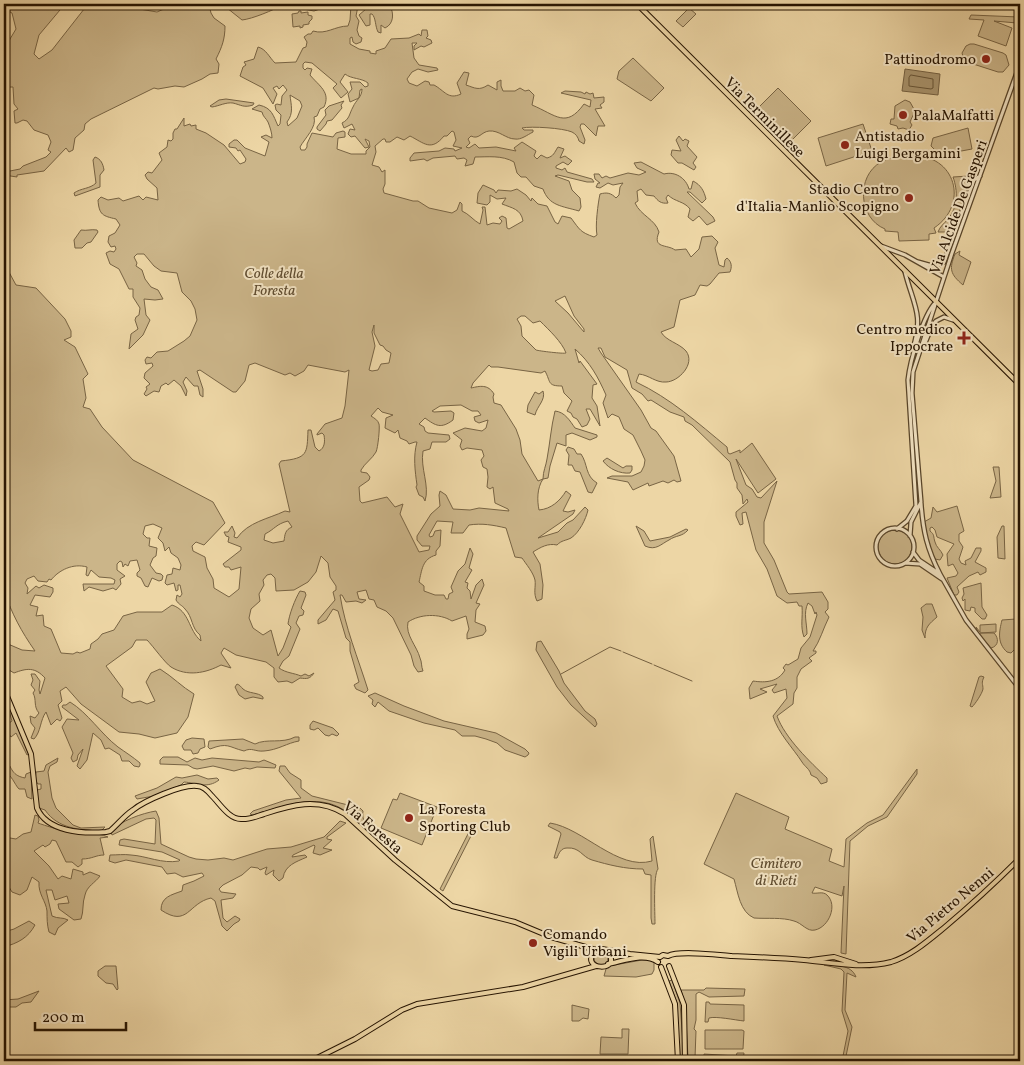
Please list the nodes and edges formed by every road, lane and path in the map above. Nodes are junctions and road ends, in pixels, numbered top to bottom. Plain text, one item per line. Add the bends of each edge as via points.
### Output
1 (637, 4) edge
2 (1016, 4) edge
3 (1020, 10) edge
4 (1020, 64) edge
5 (981, 176) junction
6 (878, 245) junction
7 (890, 256) junction
8 (907, 257) junction
9 (918, 262) junction
10 (905, 272) junction
11 (944, 277) junction
12 (940, 290) junction
13 (930, 295) junction
14 (936, 301) junction
15 (959, 323) junction
16 (911, 362) junction
17 (914, 366) junction
18 (1020, 385) edge
19 (921, 502) junction
20 (897, 528) junction
21 (910, 536) junction
22 (913, 552) junction
23 (905, 564) junction
24 (940, 574) junction
25 (946, 584) junction
26 (4, 689) edge
27 (1020, 689) edge
28 (1020, 858) edge
29 (575, 944) junction
30 (596, 950) junction
31 (604, 950) junction
32 (668, 956) junction
33 (660, 957) junction
34 (592, 959) junction
35 (608, 964) junction
36 (660, 964) junction
37 (596, 966) junction
38 (668, 966) junction
39 (577, 972) junction
40 (312, 1061) edge
41 (679, 1061) edge
42 (685, 1061) edge

1 - 6 main road, Via Terminillese
2 - 3 street
4 - 5 street, Via Alcide De Gasperi
5 - 9 street via 974,180 944,262 936,267
5 - 11 street, Via Alcide De Gasperi
6 - 7 main road, Via Terminillese
6 - 8 street
7 - 8 street via 893,253
7 - 10 main road, Via Terminillese
8 - 9 street
9 - 11 street
10 - 13 main road, Via Terminillese
10 - 16 street via 919,322
11 - 12 street, Via Alcide De Gasperi
12 - 13 street
12 - 14 street, Via Alcide De Gasperi
13 - 14 main road, Via Terminillese
14 - 15 main road
14 - 16 street via 924,321
14 - 17 street
15 - 17 street via 944,317 936,320
15 - 18 main road
16 - 20 street via 908,388 916,506 907,521
17 - 19 street via 912,393
19 - 21 street via 911,522
19 - 24 street via 925,539
20 - 21 street
20 - 23 street via 881,534 876,550 887,564
21 - 22 street
22 - 23 street
22 - 24 street
23 - 25 street via 920,564
24 - 25 street
25 - 27 street via 966,620
26 - 29 main road, Via Foresta via 31,754 37,808 51,824 76,831 110,831 140,805 182,787 195,785 205,789 238,819 300,804 321,805 345,814 452,906 515,922
28 - 32 main road, Via Pietro Nenni via 966,909 908,954 888,963 849,965 696,954
29 - 30 main road, Via Foresta
29 - 34 main road via 588,952
30 - 31 main road
30 - 34 main road
31 - 33 main road
31 - 35 main road via 610,954
32 - 33 main road
32 - 38 main road
33 - 36 main road
34 - 37 main road
34 - 39 main road via 588,966
35 - 36 main road via 638,958 651,958
35 - 37 main road via 602,968
36 - 38 main road
36 - 41 main road via 675,1004
37 - 39 main road
38 - 42 main road via 684,1005
39 - 40 main road via 518,988 417,1004
41 - 42 main road

